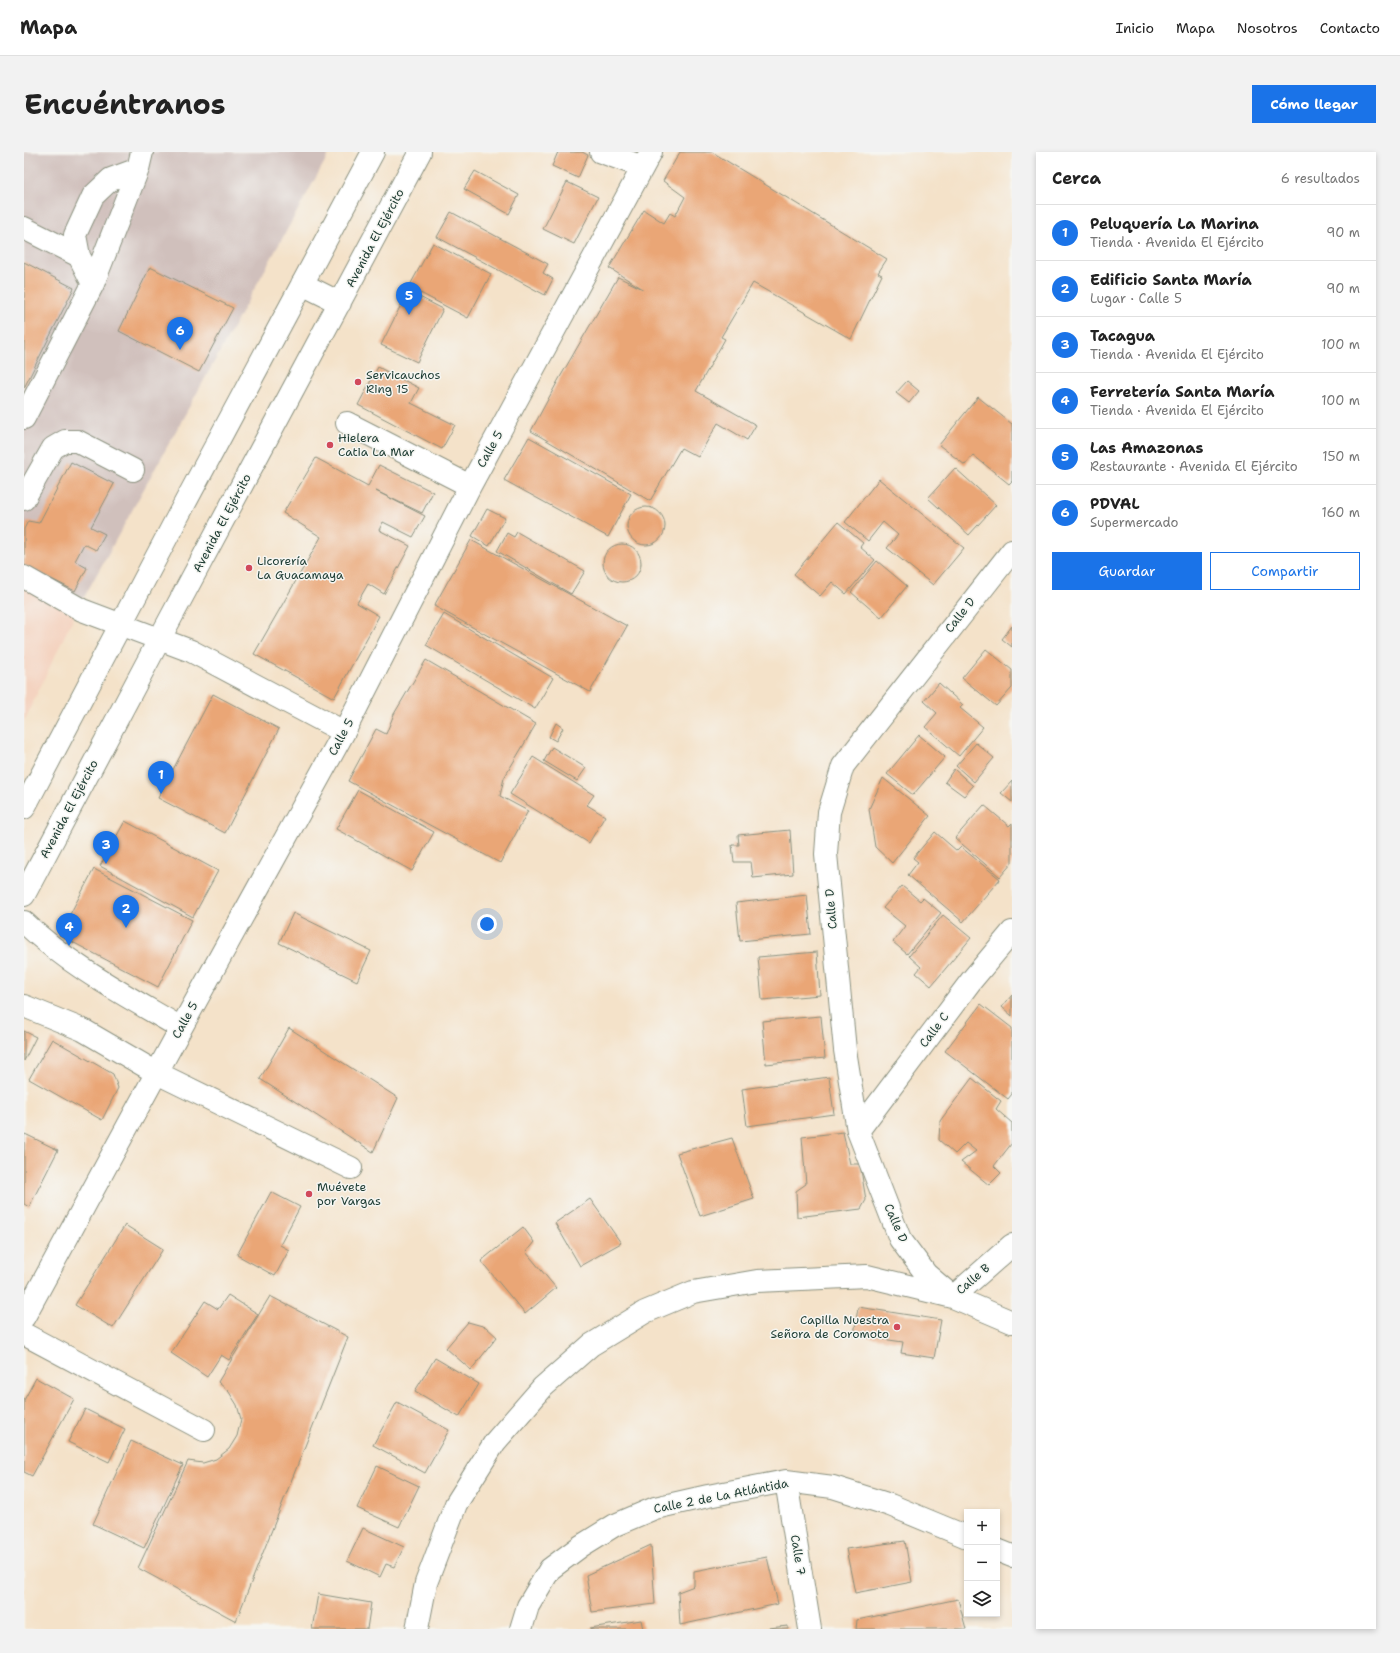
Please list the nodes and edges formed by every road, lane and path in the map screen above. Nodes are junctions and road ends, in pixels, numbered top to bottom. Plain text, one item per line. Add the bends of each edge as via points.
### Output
1 (373, 152) edge
2 (420, 152) edge
3 (601, 152) edge
4 (647, 160) edge
5 (140, 161) edge
6 (24, 228) edge
7 (79, 256) junction
8 (93, 284) junction
9 (302, 284) junction
10 (340, 303) junction
11 (24, 418) edge
12 (347, 423) dead end
13 (133, 470) dead end
14 (470, 486) junction
15 (24, 499) edge
16 (1012, 550) edge
17 (24, 578) edge
18 (120, 625) junction
19 (159, 640) junction
20 (344, 732) junction
21 (24, 808) edge
22 (24, 895) edge
23 (24, 922) edge
24 (1012, 932) edge
25 (24, 1006) edge
26 (181, 1028) junction
27 (157, 1073) junction
28 (858, 1131) junction
29 (350, 1168) dead end
30 (1012, 1245) edge
31 (952, 1297) junction
32 (24, 1317) edge
33 (1012, 1322) edge
34 (24, 1334) edge
35 (204, 1430) dead end
36 (786, 1481) junction
37 (964, 1535) edge
38 (1000, 1551) edge
39 (1012, 1556) edge
40 (417, 1629) edge
41 (521, 1629) edge
42 (810, 1629) edge

1 - 9 street
2 - 10 street, Avenida El Ejército
3 - 4 street
4 - 14 street, Calle 5
5 - 7 street via 111,179 93,196 75,235
5 - 8 street
6 - 7 street
7 - 8 street
8 - 11 street
9 - 10 street
9 - 18 street
10 - 19 street, Avenida El Ejército
12 - 14 street
13 - 15 street via 78,441 65,441 53,448
14 - 20 street, Calle 5
16 - 28 street, Calle D via 843,766 829,812 826,854 845,1050
17 - 18 street via 82,610
18 - 19 street
18 - 21 street
19 - 20 street via 191,651
19 - 22 street, Avenida El Ejército
20 - 26 street, Calle 5
23 - 26 street via 55,949 110,986
24 - 28 street, Calle C via 971,981
25 - 27 street via 83,1030
26 - 27 street, Calle 5
27 - 29 street
27 - 32 street, Calle 5
28 - 31 street, Calle D via 900,1239 926,1274
30 - 31 street, Calle B
31 - 33 street
31 - 40 street via 867,1276 757,1281 693,1292 645,1312 604,1336 543,1387 495,1442 456,1504 426,1583
34 - 35 street
36 - 37 street, Calle 2 de La Atlántida via 833,1487 890,1505
36 - 41 street, Calle 2 de La Atlántida via 655,1508 615,1525 550,1569 528,1606
36 - 42 street, Calle 7
38 - 39 street

